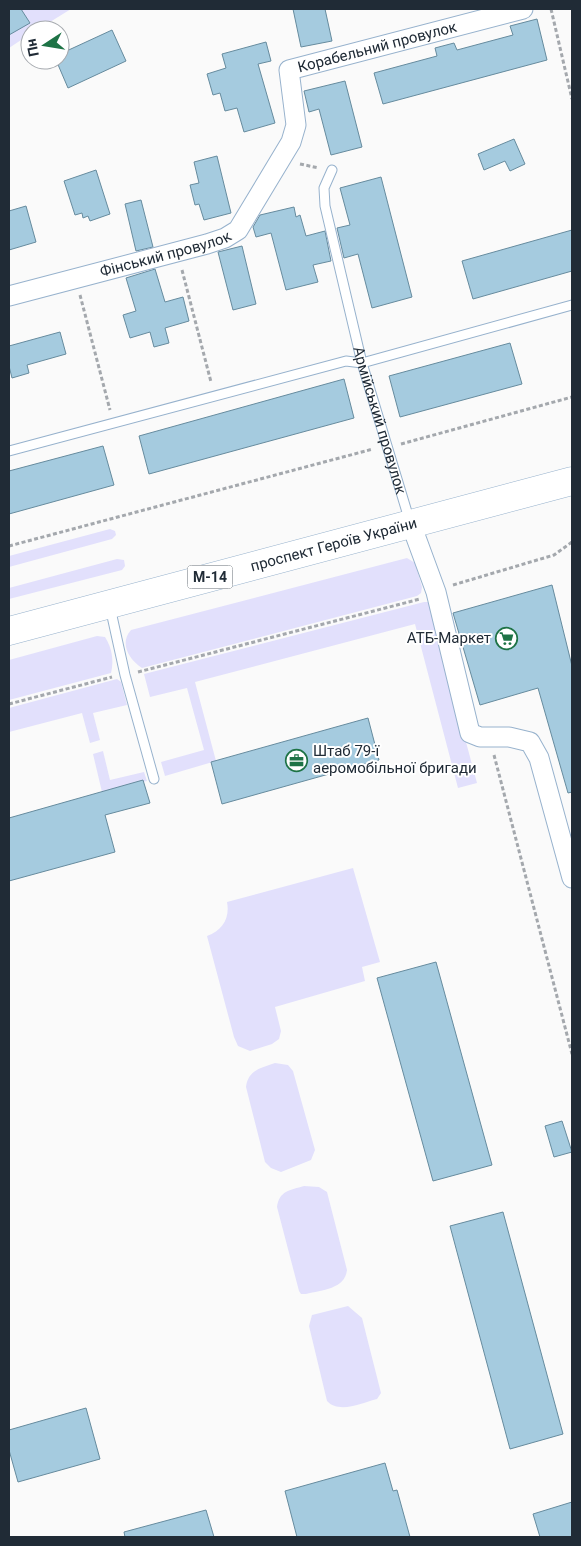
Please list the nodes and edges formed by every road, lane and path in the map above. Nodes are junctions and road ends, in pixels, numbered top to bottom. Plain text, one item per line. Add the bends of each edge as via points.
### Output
1 (523, 9) edge
2 (550, 9) edge
3 (572, 99) edge
4 (283, 156) junction
5 (332, 170) joint
6 (177, 252) junction
7 (76, 279) junction
8 (9, 296) edge
9 (572, 305) edge
10 (362, 363) junction
11 (215, 396) junction
12 (572, 397) edge
13 (113, 423) junction
14 (386, 445) junction
15 (9, 451) edge
16 (572, 481) edge
17 (411, 524) junction
18 (572, 542) edge
19 (9, 546) edge
20 (436, 592) junction
21 (110, 604) junction
22 (9, 631) edge
23 (125, 675) junction
24 (9, 704) edge
25 (489, 737) junction
26 (154, 779) dead end
27 (572, 878) edge
28 (572, 1054) edge

1 - 4 street, Корабельний провулок via 289,70 296,125
2 - 3 path
4 - 5 path via 295,163
4 - 6 street, Фінський провулок via 238,230 225,238
5 - 10 lane, Армійський провулок via 324,188 324,197
6 - 7 street, Фінський провулок
6 - 11 path
7 - 8 street, Фінський провулок
7 - 13 path
9 - 10 lane
10 - 11 lane via 346,361
10 - 14 lane, Армійський провулок
11 - 13 lane
12 - 14 path
13 - 15 lane
14 - 17 lane, Армійський провулок
14 - 19 path
16 - 17 highway, проспект Героїв України / М-14
17 - 20 street, Армійський провулок
17 - 21 highway, проспект Героїв України / М-14
18 - 20 path via 554,555
20 - 23 path via 414,602
20 - 25 street, Армійський провулок via 470,733
21 - 22 highway, проспект Героїв України / М-14
21 - 23 lane
23 - 24 path
23 - 26 lane
25 - 27 street, Армійський провулок via 530,742 540,758
25 - 28 path

